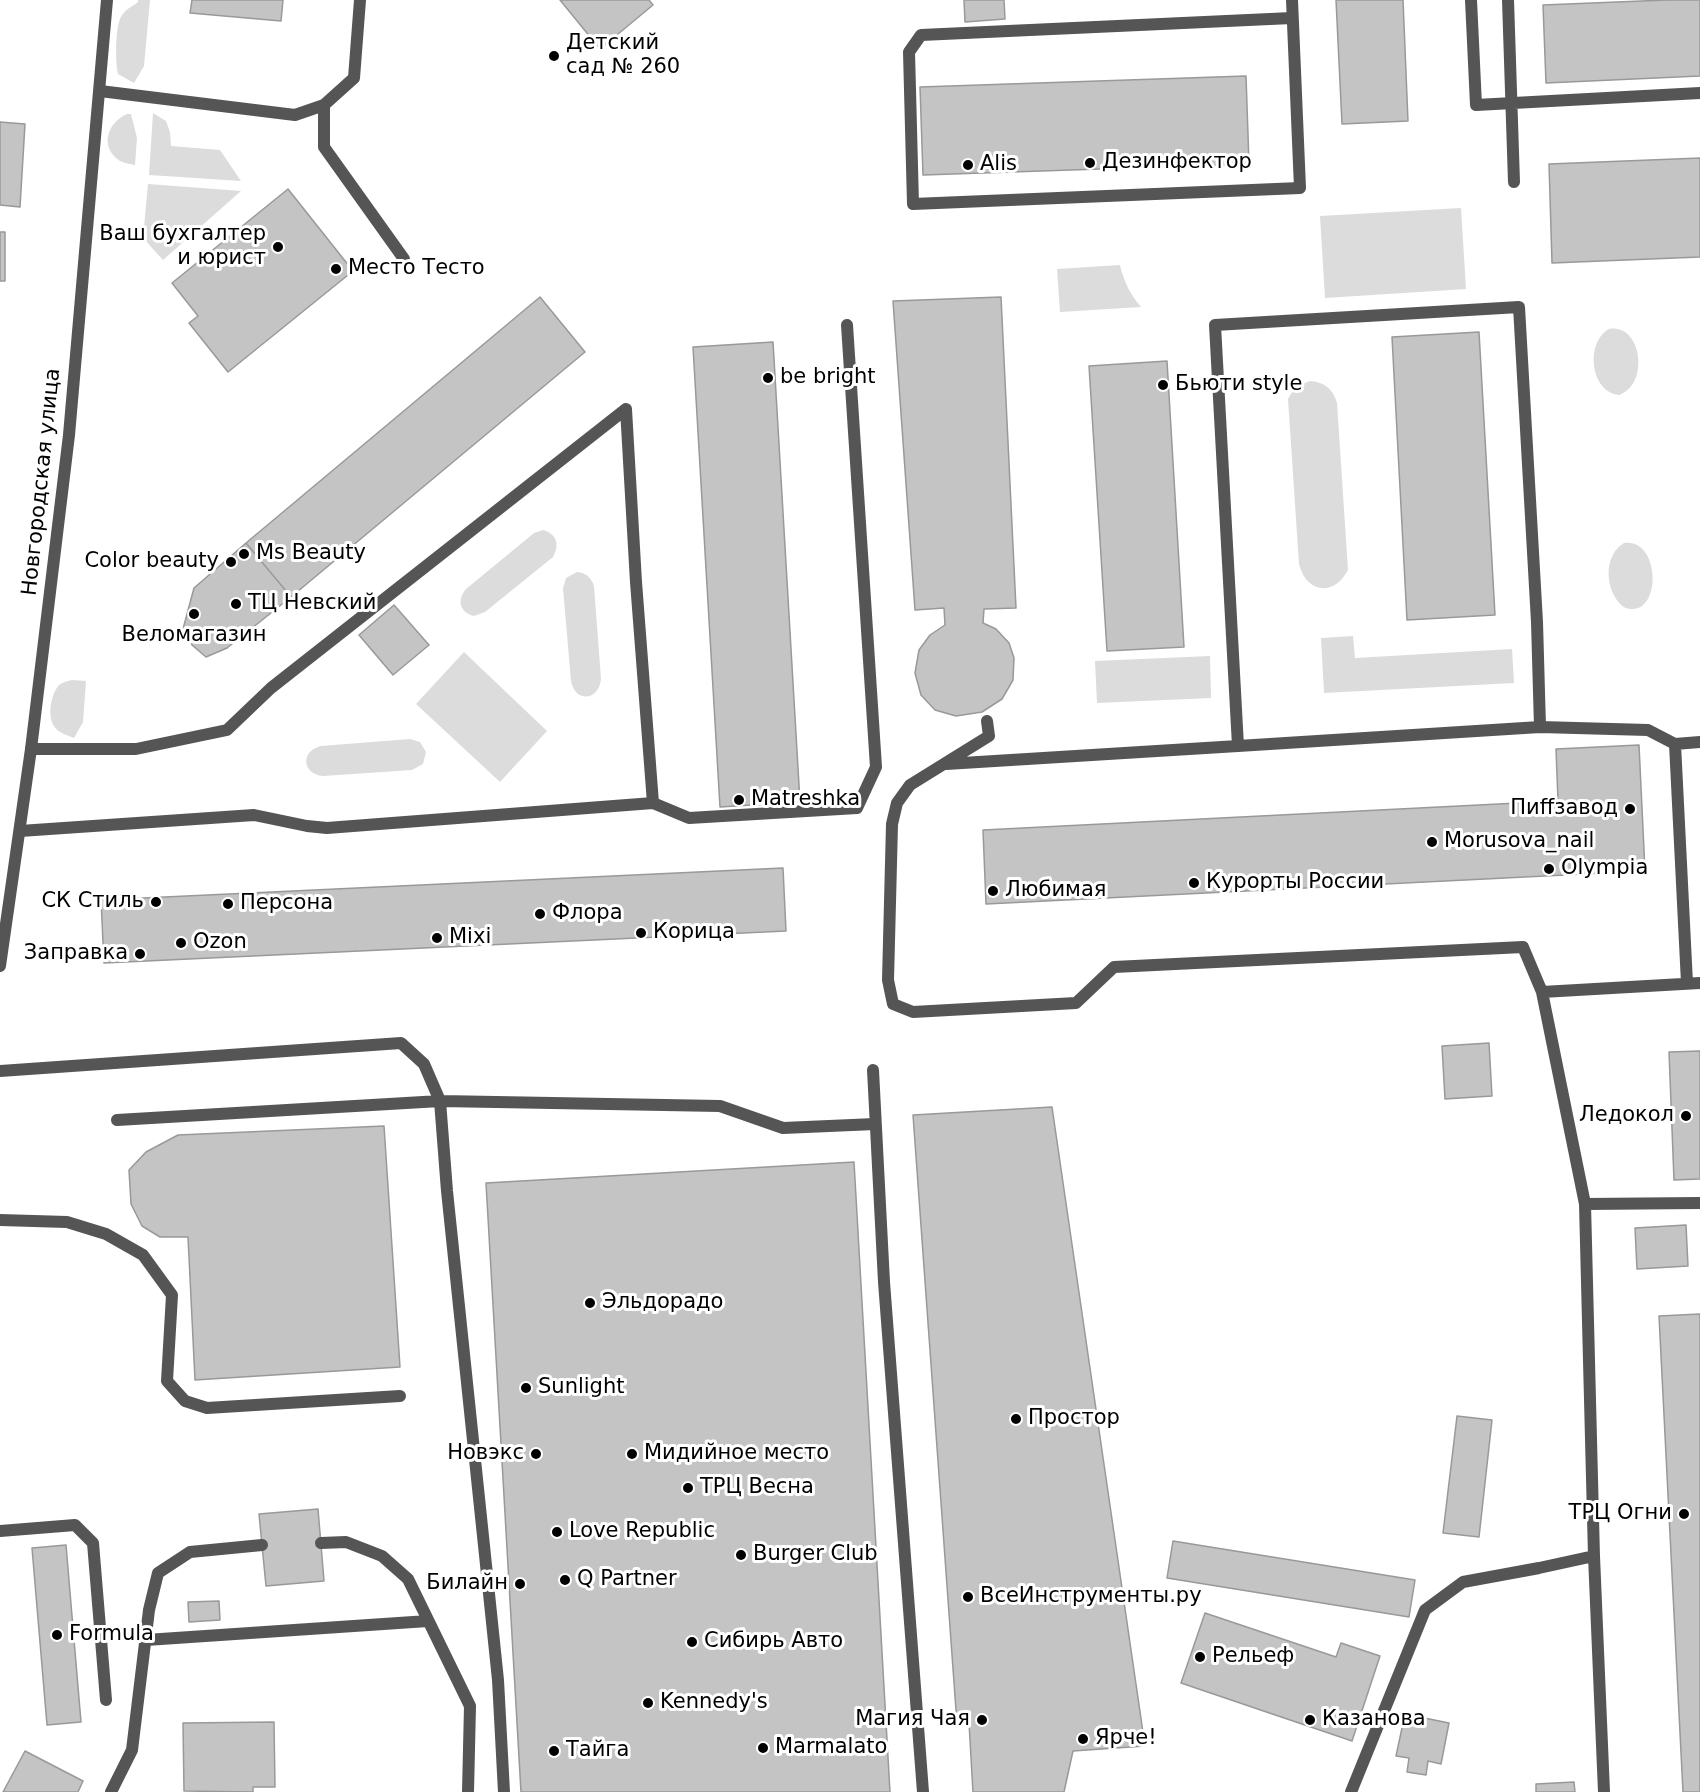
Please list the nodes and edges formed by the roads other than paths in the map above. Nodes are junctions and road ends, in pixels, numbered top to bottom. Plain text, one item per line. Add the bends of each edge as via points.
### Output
1 (107, 0) edge
2 (360, 0) edge
3 (1292, 0) edge
4 (1471, 0) edge
5 (1508, 0) edge
6 (1292, 18) junction
7 (100, 91) junction
8 (1700, 93) edge
9 (1512, 104) junction
10 (324, 105) junction
11 (1514, 182) dead end
12 (404, 259) dead end
13 (847, 325) dead end
14 (987, 721) dead end
15 (1540, 727) junction
16 (1700, 742) edge
17 (1675, 744) junction
18 (1238, 746) junction
19 (31, 749) junction
20 (943, 764) junction
21 (653, 803) junction
22 (20, 831) junction
23 (0, 966) edge
24 (1687, 983) junction
25 (1700, 983) edge
26 (1542, 992) junction
27 (873, 1070) dead end
28 (0, 1071) edge
29 (440, 1101) junction
30 (117, 1120) dead end
31 (875, 1124) junction
32 (1700, 1203) edge
33 (1585, 1204) junction
34 (0, 1220) edge
35 (400, 1396) dead end
36 (0, 1531) edge
37 (321, 1543) dead end
38 (262, 1545) dead end
39 (1594, 1556) junction
40 (428, 1621) junction
41 (146, 1640) junction
42 (106, 1700) dead end
43 (111, 1792) edge
44 (468, 1792) edge
45 (504, 1792) edge
46 (922, 1792) edge
47 (1351, 1792) edge
48 (1604, 1792) edge

1 - 7 street, Новгородская улица
2 - 10 street via 354,78
3 - 6 street
4 - 9 street via 1476,105
5 - 9 street
6 - 6 street via 921,35 909,52 913,204 1300,188
7 - 10 street via 295,115
7 - 19 street, Новгородская улица via 69,435
8 - 9 street
9 - 11 street
10 - 12 street via 324,147
13 - 21 street via 876,767 857,808 689,818
14 - 20 street via 989,736
15 - 17 street via 1648,730
15 - 18 street
15 - 18 street via 1519,307 1215,325
16 - 17 street
17 - 24 street
18 - 20 street
19 - 21 street via 136,749 227,730 272,688 626,409
19 - 22 street, Новгородская улица
20 - 26 street via 910,785 897,803 892,824 888,980 893,1004 913,1012 1076,1003 1114,967 1523,947
21 - 22 street via 327,828 254,815
22 - 23 street, Новгородская улица
24 - 25 street
24 - 26 street
26 - 33 street
27 - 31 street
28 - 29 street via 401,1042 424,1064
29 - 30 street
29 - 31 street via 720,1106 783,1128
29 - 45 street via 498,1680
31 - 46 street
32 - 33 street
33 - 39 street
34 - 35 street via 67,1222 106,1234 143,1255 172,1295 167,1381 185,1401 207,1408
36 - 42 street via 75,1525 93,1543
37 - 40 street via 346,1542 382,1556 408,1579
38 - 41 street via 190,1552 158,1573
39 - 47 street via 1463,1582 1425,1610
39 - 48 street
40 - 41 street
40 - 44 street via 470,1706
41 - 43 street via 132,1750

